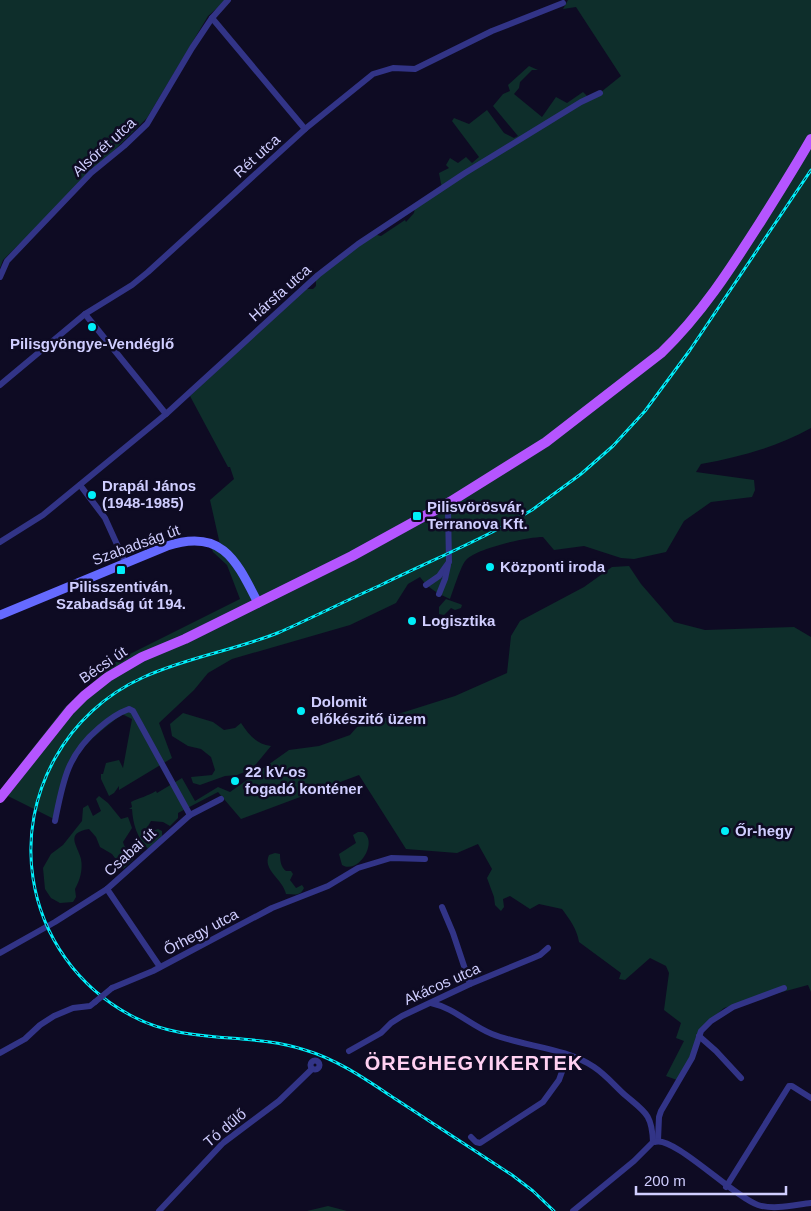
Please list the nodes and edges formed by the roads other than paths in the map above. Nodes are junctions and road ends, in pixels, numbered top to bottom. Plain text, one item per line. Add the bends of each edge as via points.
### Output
1 (228, 0) edge
2 (563, 2) dead end
3 (212, 18) junction
4 (600, 93) dead end
5 (305, 129) junction
6 (811, 139) edge
7 (0, 277) edge
8 (85, 314) junction
9 (0, 385) edge
10 (166, 414) junction
11 (80, 485) junction
12 (450, 502) junction
13 (436, 510) junction
14 (447, 518) junction
15 (0, 542) edge
16 (125, 562) junction
17 (448, 562) junction
18 (426, 585) dead end
19 (439, 594) dead end
20 (258, 603) junction
21 (0, 615) edge
22 (0, 798) edge
23 (221, 799) dead end
24 (190, 815) junction
25 (55, 822) dead end
26 (425, 859) dead end
27 (107, 889) junction
28 (442, 907) dead end
29 (548, 948) dead end
30 (0, 953) edge
31 (160, 967) junction
32 (470, 984) junction
33 (784, 988) dead end
34 (431, 1004) junction
35 (699, 1036) junction
36 (349, 1050) dead end
37 (0, 1053) edge
38 (568, 1055) junction
39 (312, 1069) dead end
40 (741, 1078) dead end
41 (811, 1098) edge
42 (470, 1137) dead end
43 (656, 1141) junction
44 (726, 1187) junction
45 (811, 1203) edge
46 (577, 1210) edge
47 (159, 1211) edge

1 - 3 street, Alsórét utca
2 - 5 street, Rét utca via 492,31 415,69 393,68 373,74
3 - 5 street
3 - 7 street, Alsórét utca via 147,124 91,173 7,260
4 - 10 street, Hársfa utca via 465,173 358,244 312,280
5 - 8 street, Rét utca via 148,272
6 - 12 main road, Bécsi út via 741,253 679,336 546,442
8 - 9 street, Rét utca
8 - 10 street
10 - 11 street, Hársfa utca
11 - 15 street, Hársfa utca via 33,523
11 - 16 street via 105,518
12 - 13 main road, Bécsi út
12 - 14 street
13 - 14 street
13 - 20 main road, Bécsi út
14 - 17 street
16 - 20 main road, Szabadság út via 180,542 213,544 228,554 238,567
16 - 21 main road, Szabadság út
17 - 18 street via 439,576
17 - 19 street
20 - 22 main road, Bécsi út via 142,657 108,677 70,710
23 - 24 street, Csabai út
24 - 25 street via 129,709 119,712 102,725 75,753
24 - 27 street, Csabai út
26 - 31 street, Őrhegy utca via 391,858 358,868 328,886 272,908
27 - 30 street, Csabai út
27 - 31 street
28 - 32 street
29 - 32 street, Akácos utca via 540,955
31 - 37 street, Őrhegy utca, bridge via 112,988 90,1006 73,1008 54,1016 25,1039
32 - 34 street, Akácos utca
33 - 35 street via 724,1011 710,1021
34 - 36 street, Akácos utca via 402,1016 381,1033
34 - 38 street via 446,1008 497,1036
35 - 40 street
35 - 43 street via 692,1058 661,1111
38 - 42 street via 559,1080 542,1102 480,1143
38 - 43 street via 600,1071 648,1116
39 - 47 street, Tó dűlő via 279,1101 223,1143
41 - 44 street via 789,1086
43 - 44 street via 669,1144
43 - 46 street
44 - 45 street via 748,1201 767,1207

